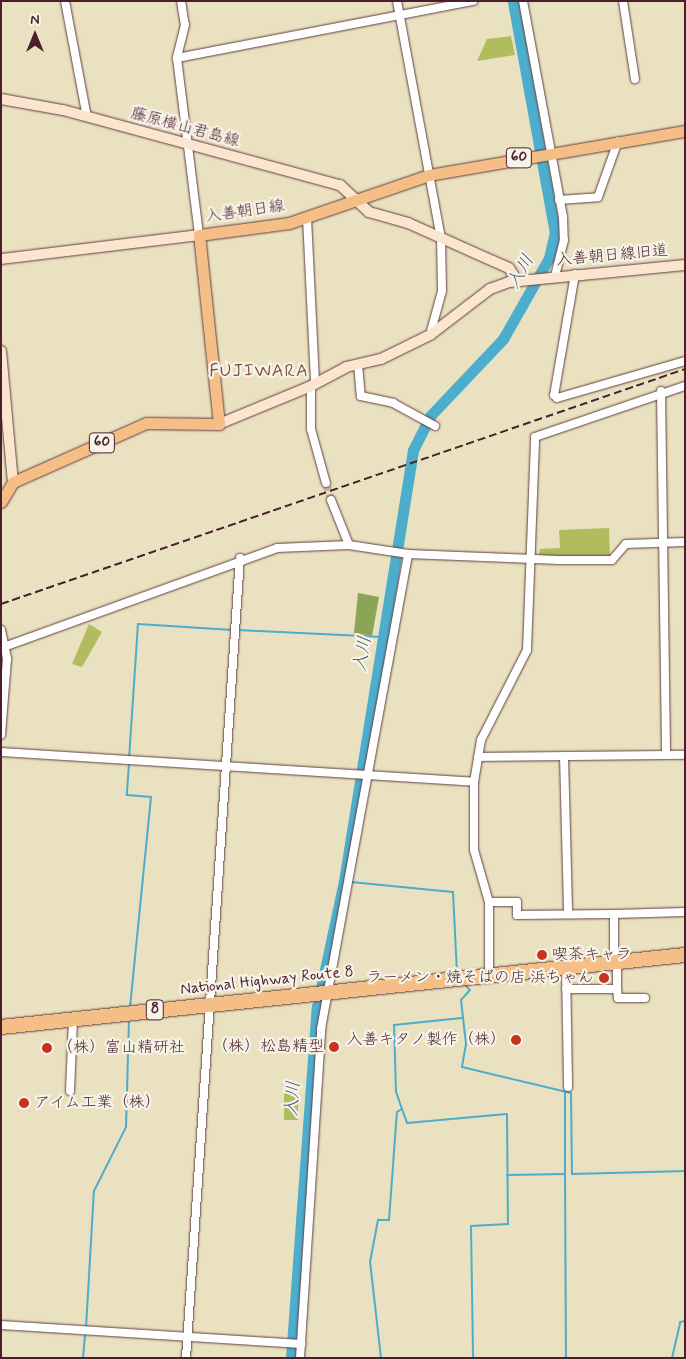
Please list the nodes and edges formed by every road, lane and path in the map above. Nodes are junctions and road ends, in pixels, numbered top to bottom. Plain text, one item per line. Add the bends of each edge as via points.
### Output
1 (65, 1) edge
2 (181, 1) edge
3 (397, 1) edge
4 (474, 1) edge
5 (523, 1) edge
6 (623, 1) edge
7 (399, 15) junction
8 (177, 58) junction
9 (635, 79) dead end
10 (1, 99) edge
11 (87, 117) junction
12 (685, 131) edge
13 (618, 140) junction
14 (187, 144) junction
15 (550, 153) junction
16 (429, 175) junction
17 (356, 199) junction
18 (560, 200) junction
19 (307, 218) junction
20 (199, 235) junction
21 (441, 238) junction
22 (1, 259) edge
23 (685, 265) edge
24 (575, 274) junction
25 (552, 276) junction
26 (522, 280) junction
27 (430, 335) junction
28 (1, 351) edge
29 (685, 361) edge
30 (358, 364) junction
31 (313, 385) junction
32 (685, 386) edge
33 (661, 391) junction
34 (218, 424) junction
35 (436, 426) dead end
36 (13, 482) junction
37 (326, 483) tunnel mouth
38 (332, 500) tunnel mouth
39 (1, 502) edge
40 (664, 542) junction
41 (685, 542) edge
42 (349, 545) junction
43 (408, 554) junction
44 (240, 558) junction
45 (532, 560) junction
46 (1, 630) edge
47 (4, 647) edge
48 (1, 735) edge
49 (1, 752) edge
50 (685, 754) edge
51 (666, 755) junction
52 (564, 756) junction
53 (478, 757) junction
54 (228, 765) junction
55 (371, 775) junction
56 (474, 782) junction
57 (490, 902) junction
58 (685, 912) edge
59 (568, 914) junction
60 (614, 914) junction
61 (685, 955) edge
62 (616, 962) junction
63 (566, 968) junction
64 (489, 975) junction
65 (566, 989) junction
66 (617, 989) junction
67 (329, 992) junction
68 (645, 998) dead end
69 (210, 1004) junction
70 (73, 1019) junction
71 (1, 1027) edge
72 (568, 1086) dead end
73 (70, 1091) dead end
74 (1, 1325) edge
75 (187, 1338) junction
76 (299, 1344) junction
77 (186, 1358) edge
78 (300, 1358) edge

1 - 11 street
2 - 8 street via 185,25
3 - 7 street
4 - 7 street
5 - 15 street
6 - 9 street
7 - 8 street
7 - 16 street
8 - 14 street
10 - 11 street, 藤原横山君島線
11 - 14 street, 藤原横山君島線
12 - 13 main road, 入善朝日線 / 60
13 - 15 main road, 入善朝日線 / 60
13 - 18 street via 598,197
14 - 17 street, 藤原横山君島線 via 340,185
14 - 20 street
15 - 16 main road, 入善朝日線 / 60
15 - 18 street
16 - 17 main road, 入善朝日線 / 60
16 - 21 street
17 - 19 main road, 入善朝日線 / 60
17 - 21 street, 藤原横山君島線 via 369,212
18 - 25 street via 564,240
19 - 20 main road, 入善朝日線 / 60 via 262,229
19 - 31 street
20 - 22 street
20 - 34 main road, 入善朝日線
21 - 26 street, 藤原横山君島線 via 509,268
21 - 27 street via 442,291
23 - 24 street, 入善朝日線旧道
24 - 25 street, 入善朝日線旧道
24 - 29 street via 554,395 558,398
25 - 26 street, 入善朝日線旧道
26 - 27 street, 入善朝日線旧道 via 490,290
27 - 30 street, 入善朝日線旧道 via 381,358
28 - 36 street
30 - 31 street, 入善朝日線旧道
30 - 35 street via 361,396 393,403
31 - 34 street, 入善朝日線旧道
31 - 37 street via 311,429
32 - 33 street
33 - 40 street
33 - 45 street via 535,437
34 - 36 main road, 60 via 146,423
36 - 39 main road
38 - 42 street
40 - 41 street
40 - 45 street via 626,544 612,560
40 - 51 street
42 - 43 street
42 - 44 street via 277,548
43 - 45 street
43 - 55 street
44 - 47 street
44 - 54 street
45 - 53 street via 527,650 492,714
46 - 47 street
47 - 48 street
49 - 54 street
50 - 51 street
51 - 52 street
52 - 53 street
52 - 59 street
53 - 56 street
54 - 55 street
54 - 69 street
55 - 56 street
55 - 67 street
56 - 57 street via 474,850
57 - 59 street via 516,902 516,915
57 - 64 street
58 - 60 street
59 - 60 street
60 - 62 street
61 - 62 highway, National Highway Route 8 / 8
62 - 63 highway, National Highway Route 8 / 8
62 - 66 street
63 - 64 highway, National Highway Route 8 / 8
63 - 65 street
64 - 67 highway, National Highway Route 8 / 8
65 - 66 street
65 - 72 street
66 - 68 street via 618,998
67 - 69 highway, National Highway Route 8 / 8
67 - 76 street via 321,1029
69 - 70 highway, National Highway Route 8 / 8
69 - 75 street
70 - 71 highway, National Highway Route 8 / 8
70 - 73 street
74 - 75 street
75 - 76 street
75 - 77 street
76 - 78 street

